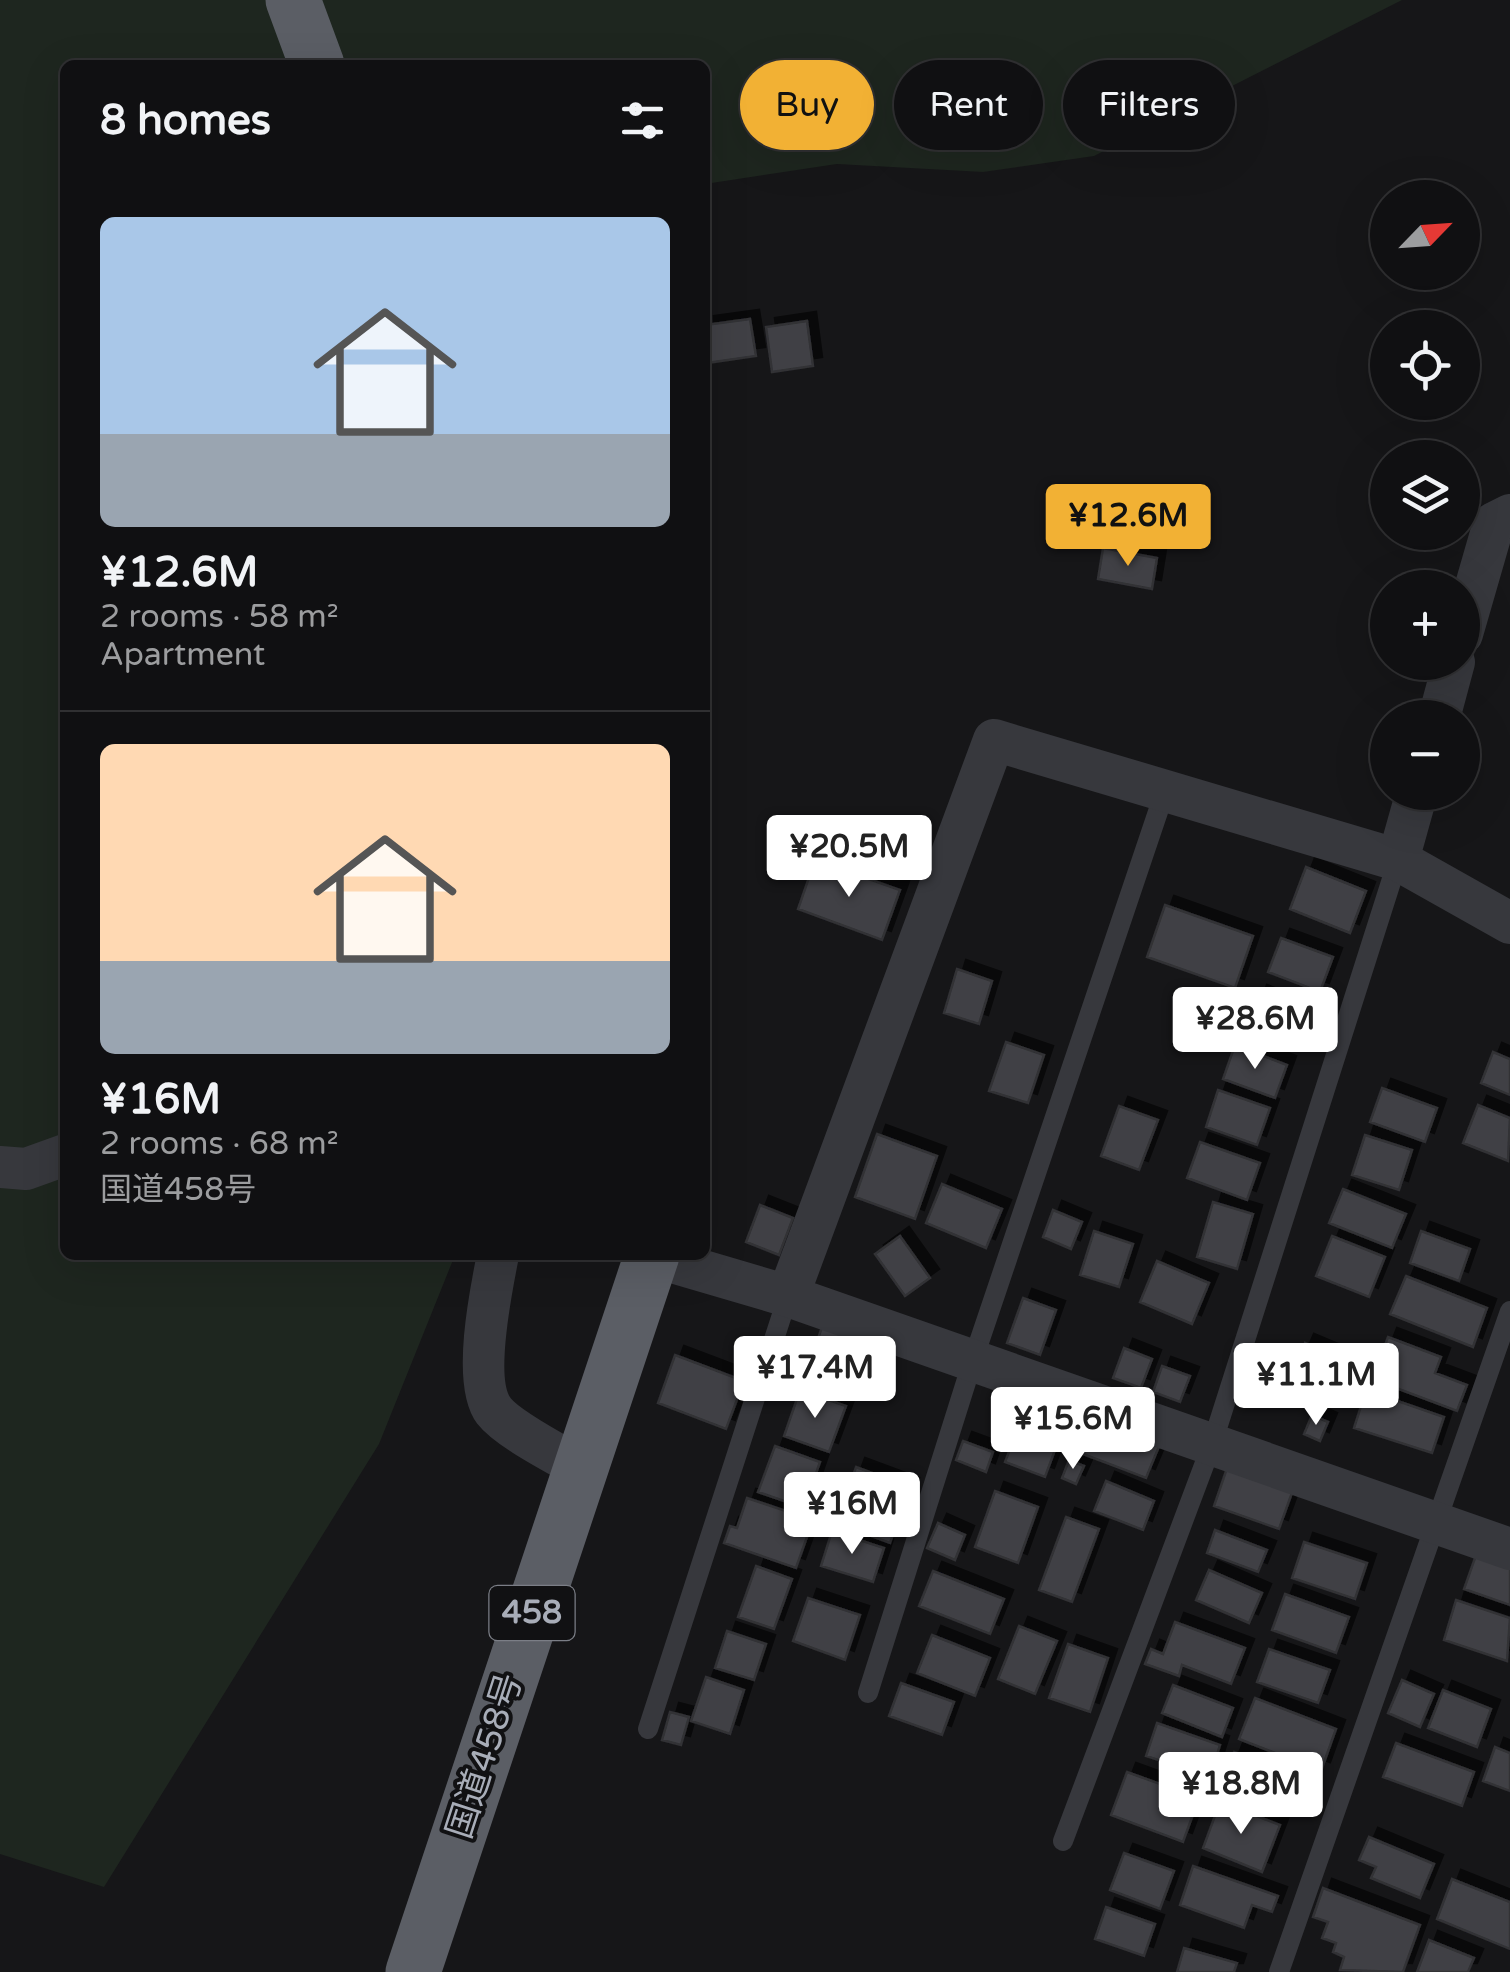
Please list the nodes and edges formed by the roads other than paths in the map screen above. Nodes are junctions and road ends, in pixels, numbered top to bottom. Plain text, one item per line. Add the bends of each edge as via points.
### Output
1 (293, 0) edge
2 (315, 60) edge
3 (1510, 515) edge
4 (1480, 572) edge
5 (1165, 790) junction
6 (1412, 810) edge
7 (1398, 860) junction
8 (1510, 924) edge
9 (60, 1157) edge
10 (0, 1168) edge
11 (497, 1260) edge
12 (650, 1260) edge
13 (669, 1260) edge
14 (788, 1296) junction
15 (1510, 1311) edge
16 (973, 1360) junction
17 (1212, 1444) junction
18 (580, 1468) junction
19 (1437, 1524) junction
20 (1510, 1549) edge
21 (868, 1693) dead end
22 (648, 1729) dead end
23 (1064, 1841) dead end
24 (413, 1972) edge
25 (1279, 1972) edge

1 - 2 highway
3 - 4 street via 1494,523
5 - 7 street
5 - 14 street via 994,740
5 - 16 lane
6 - 7 street
7 - 8 street
7 - 17 lane
9 - 10 street
11 - 18 street via 484,1376 493,1410
12 - 18 highway, 国道458号 / 458
13 - 14 street
14 - 16 street
14 - 22 lane
15 - 19 lane
16 - 17 street
16 - 21 lane
17 - 19 street
17 - 23 lane
18 - 24 highway, 国道458号 / 458
19 - 20 street
19 - 25 lane

